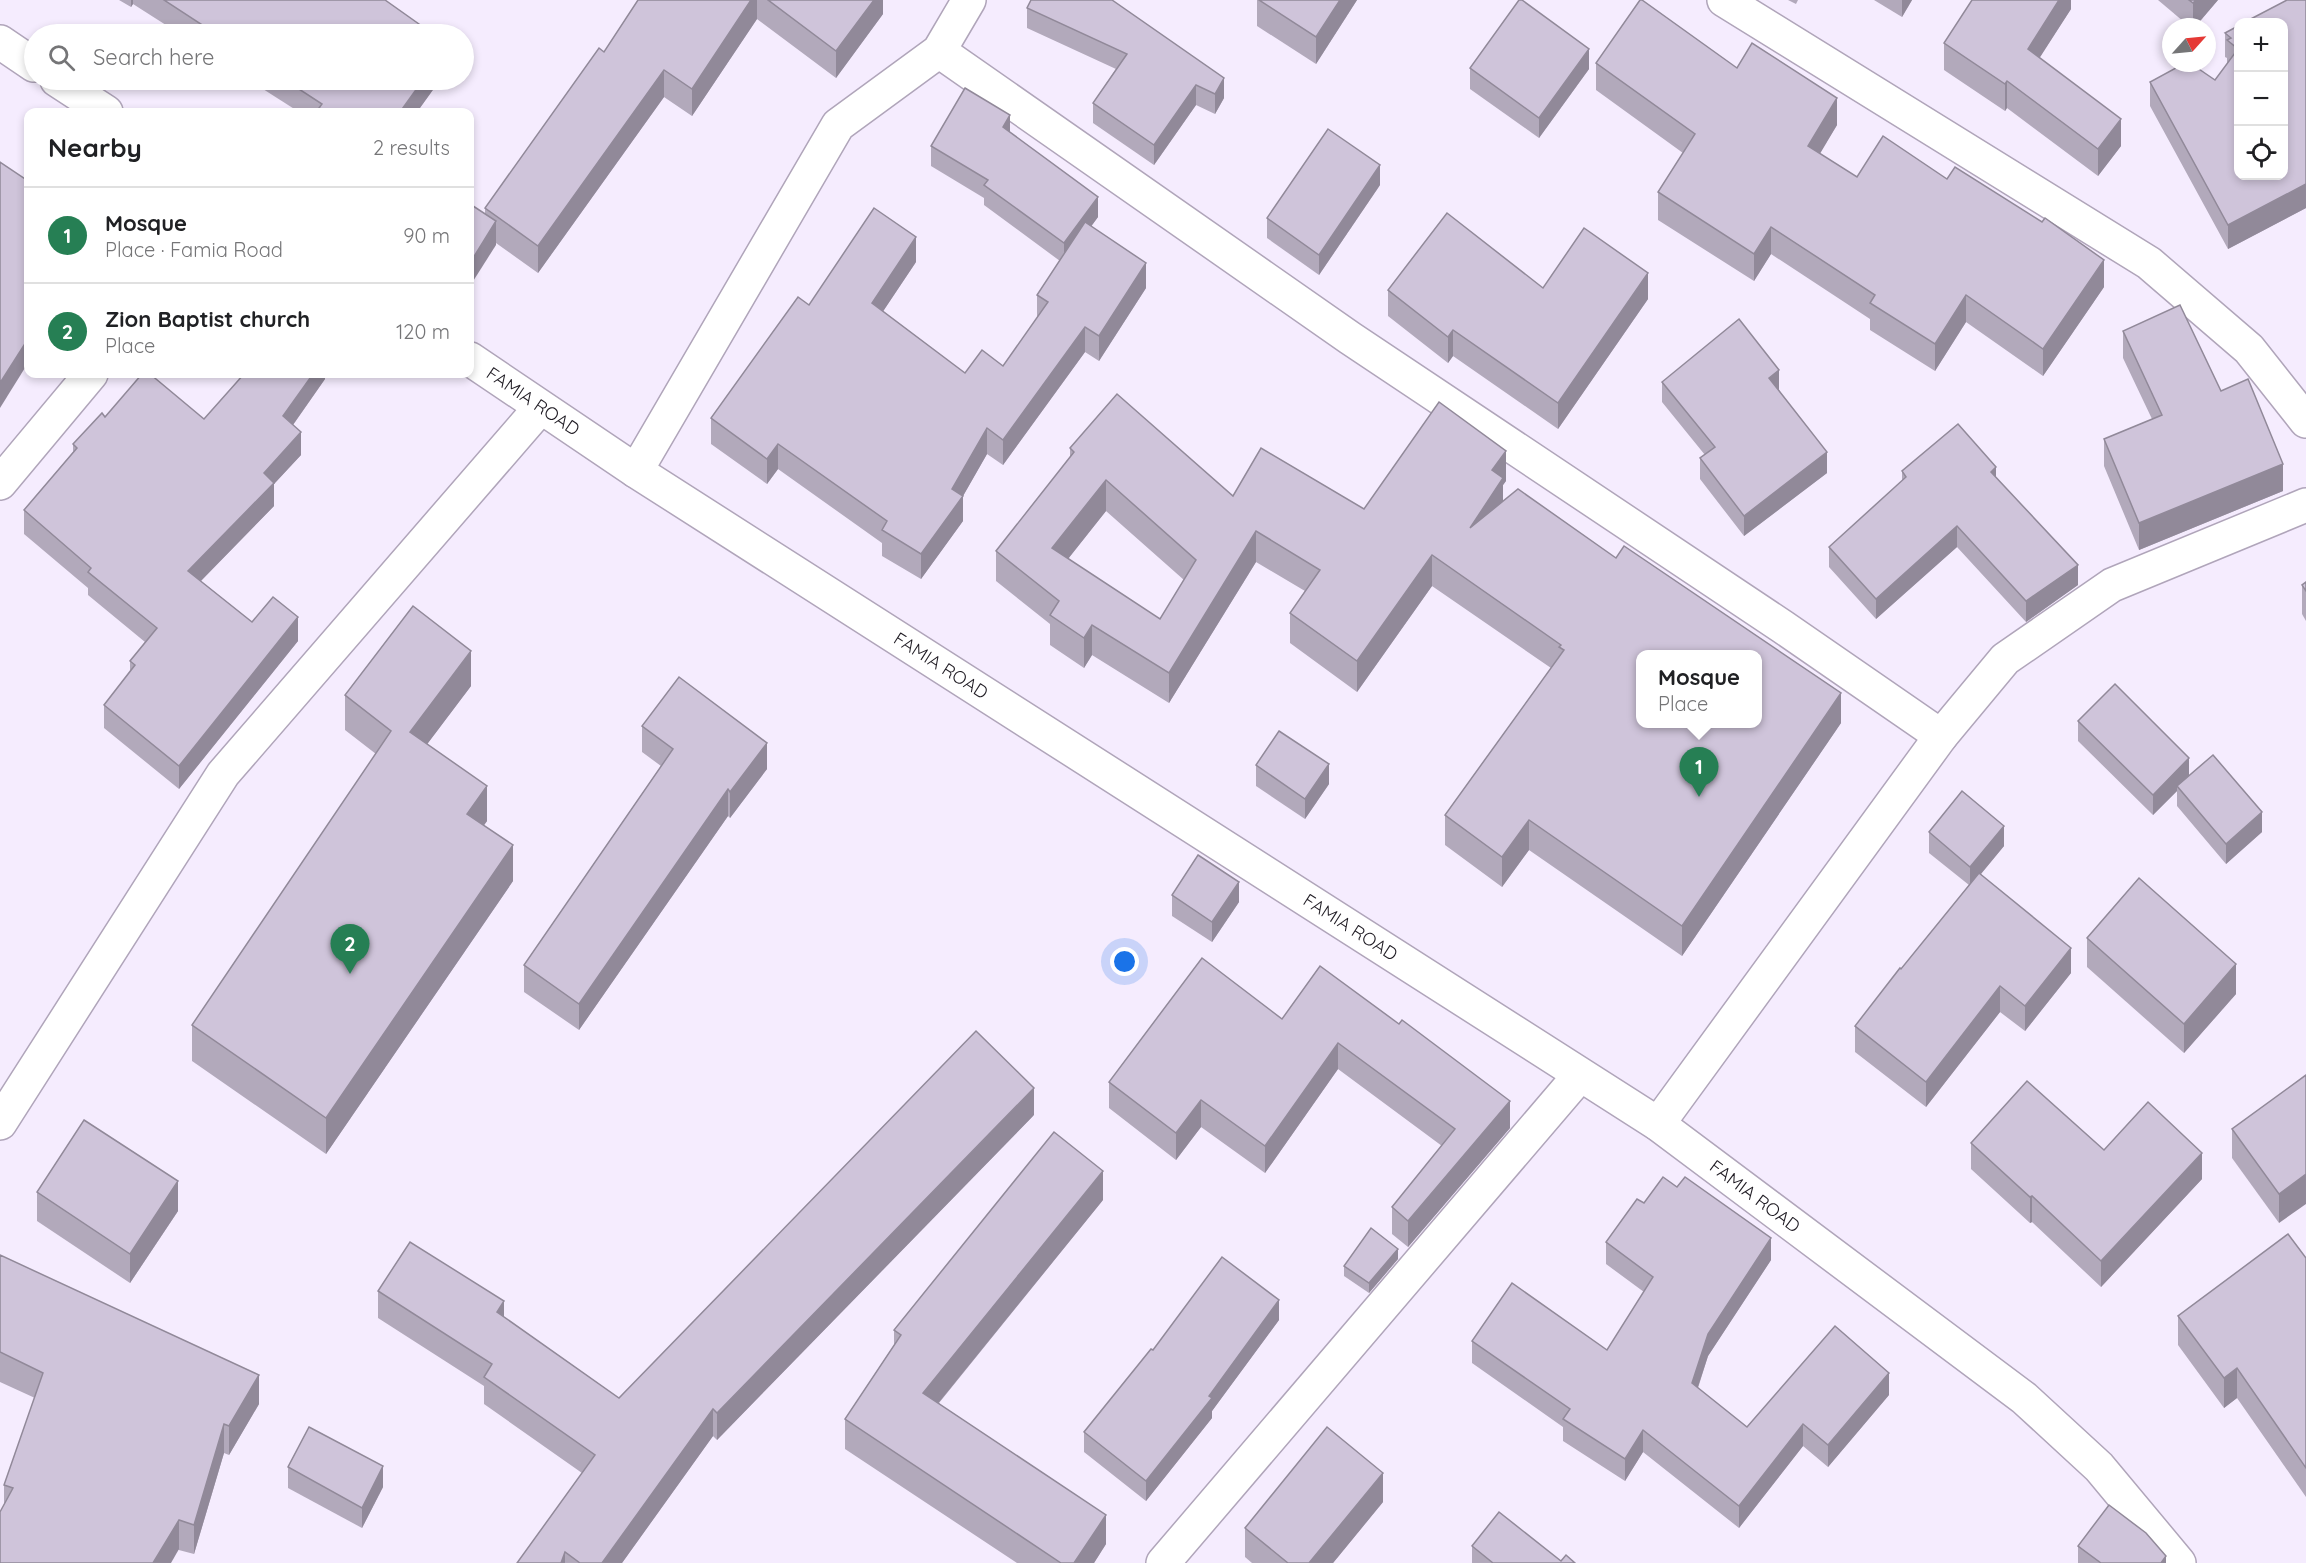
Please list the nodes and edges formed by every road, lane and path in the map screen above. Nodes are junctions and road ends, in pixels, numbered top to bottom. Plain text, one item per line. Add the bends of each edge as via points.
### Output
1 (969, 0) edge
2 (1724, 0) edge
3 (0, 42) edge
4 (939, 51) junction
5 (24, 58) edge
6 (72, 90) edge
7 (100, 108) edge
8 (474, 362) edge
9 (89, 378) edge
10 (540, 408) junction
11 (2306, 421) edge
12 (636, 471) junction
13 (0, 483) edge
14 (2306, 505) edge
15 (1941, 736) junction
16 (1580, 1075) junction
17 (0, 1123) edge
18 (1658, 1124) junction
19 (1163, 1563) edge
20 (2179, 1563) edge

1 - 4 street
2 - 11 street via 2149,263 2249,349
3 - 5 street
4 - 12 street via 838,126
4 - 15 street via 1350,338
6 - 7 street
8 - 10 street, FAMIA ROAD
9 - 13 street
10 - 12 street, FAMIA ROAD
10 - 17 street via 223,774
12 - 16 street, FAMIA ROAD
14 - 15 street via 2112,585 2005,659
15 - 18 street
16 - 18 street, FAMIA ROAD
16 - 19 street
18 - 20 street, FAMIA ROAD via 2024,1398 2099,1467

